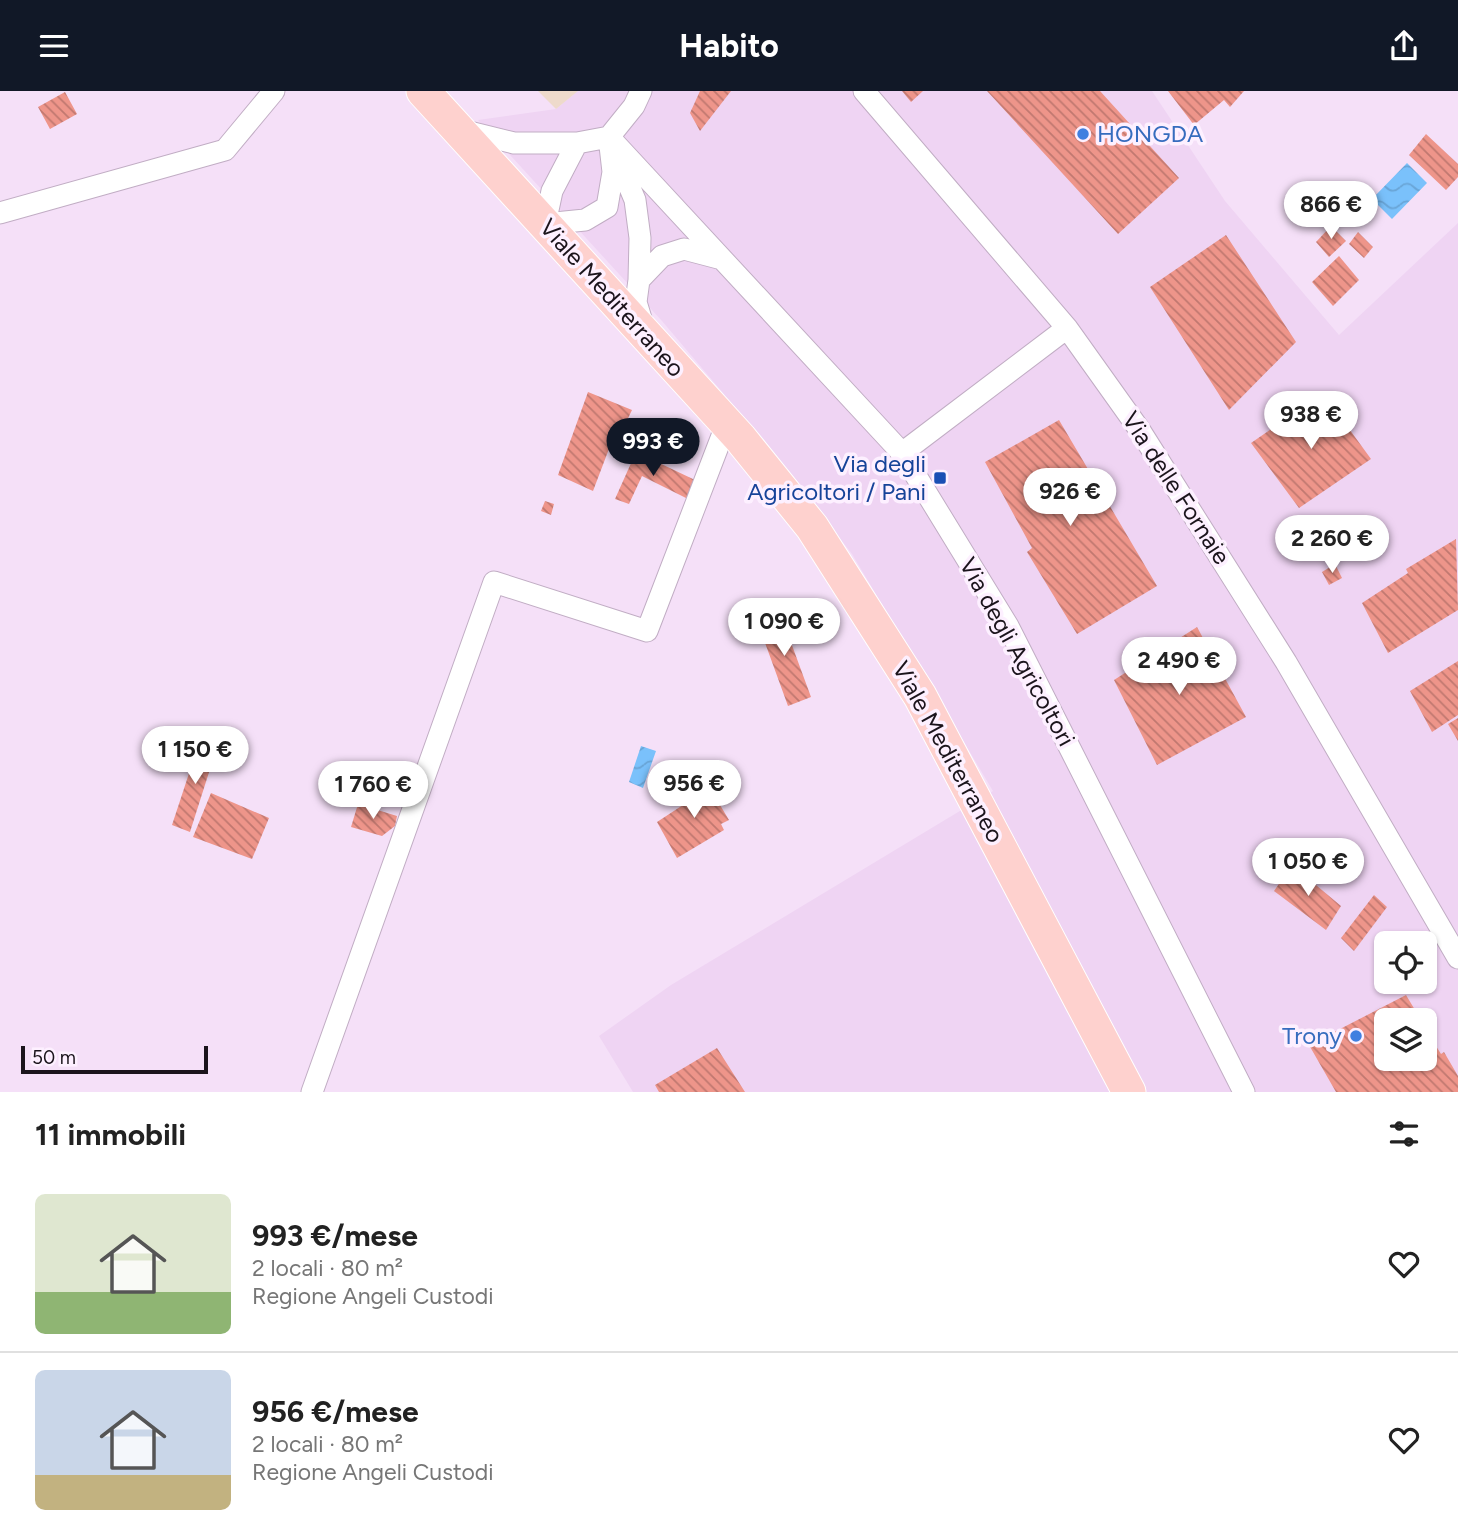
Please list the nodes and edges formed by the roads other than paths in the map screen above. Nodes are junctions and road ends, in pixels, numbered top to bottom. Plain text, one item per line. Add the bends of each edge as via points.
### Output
1 (274, 91) edge
2 (423, 91) edge
3 (641, 91) edge
4 (864, 91) edge
5 (459, 130) junction
6 (609, 137) junction
7 (577, 143) junction
8 (635, 200) junction
9 (607, 207) junction
10 (673, 207) junction
11 (0, 213) edge
12 (545, 224) junction
13 (722, 259) junction
14 (639, 280) junction
15 (1067, 328) junction
16 (646, 335) junction
17 (727, 423) junction
18 (902, 453) junction
19 (1458, 958) edge
20 (312, 1092) edge
21 (1129, 1092) edge
22 (1244, 1092) edge

1 - 11 street via 225,149
2 - 5 main road, Viale Mediterraneo
3 - 6 street
4 - 15 street, Via delle Fornaie
5 - 7 street via 514,143
5 - 12 main road, Viale Mediterraneo
6 - 7 street
6 - 8 street
6 - 9 street via 613,172
6 - 10 street, Via degli Agricoltori
7 - 12 street via 552,191
8 - 9 street
8 - 10 street
8 - 14 street
9 - 12 street via 585,220
10 - 13 street, Via degli Agricoltori
12 - 16 main road, Viale Mediterraneo
13 - 14 street via 684,249 662,256
13 - 18 street, Via degli Agricoltori
14 - 16 street via 636,302
15 - 18 street
15 - 19 street, Via delle Fornaie via 1139,429 1286,662
16 - 17 main road, Viale Mediterraneo
17 - 20 street via 647,631 494,582
17 - 21 main road, Viale Mediterraneo via 813,527 920,696
18 - 22 street, Via degli Agricoltori via 1007,626

